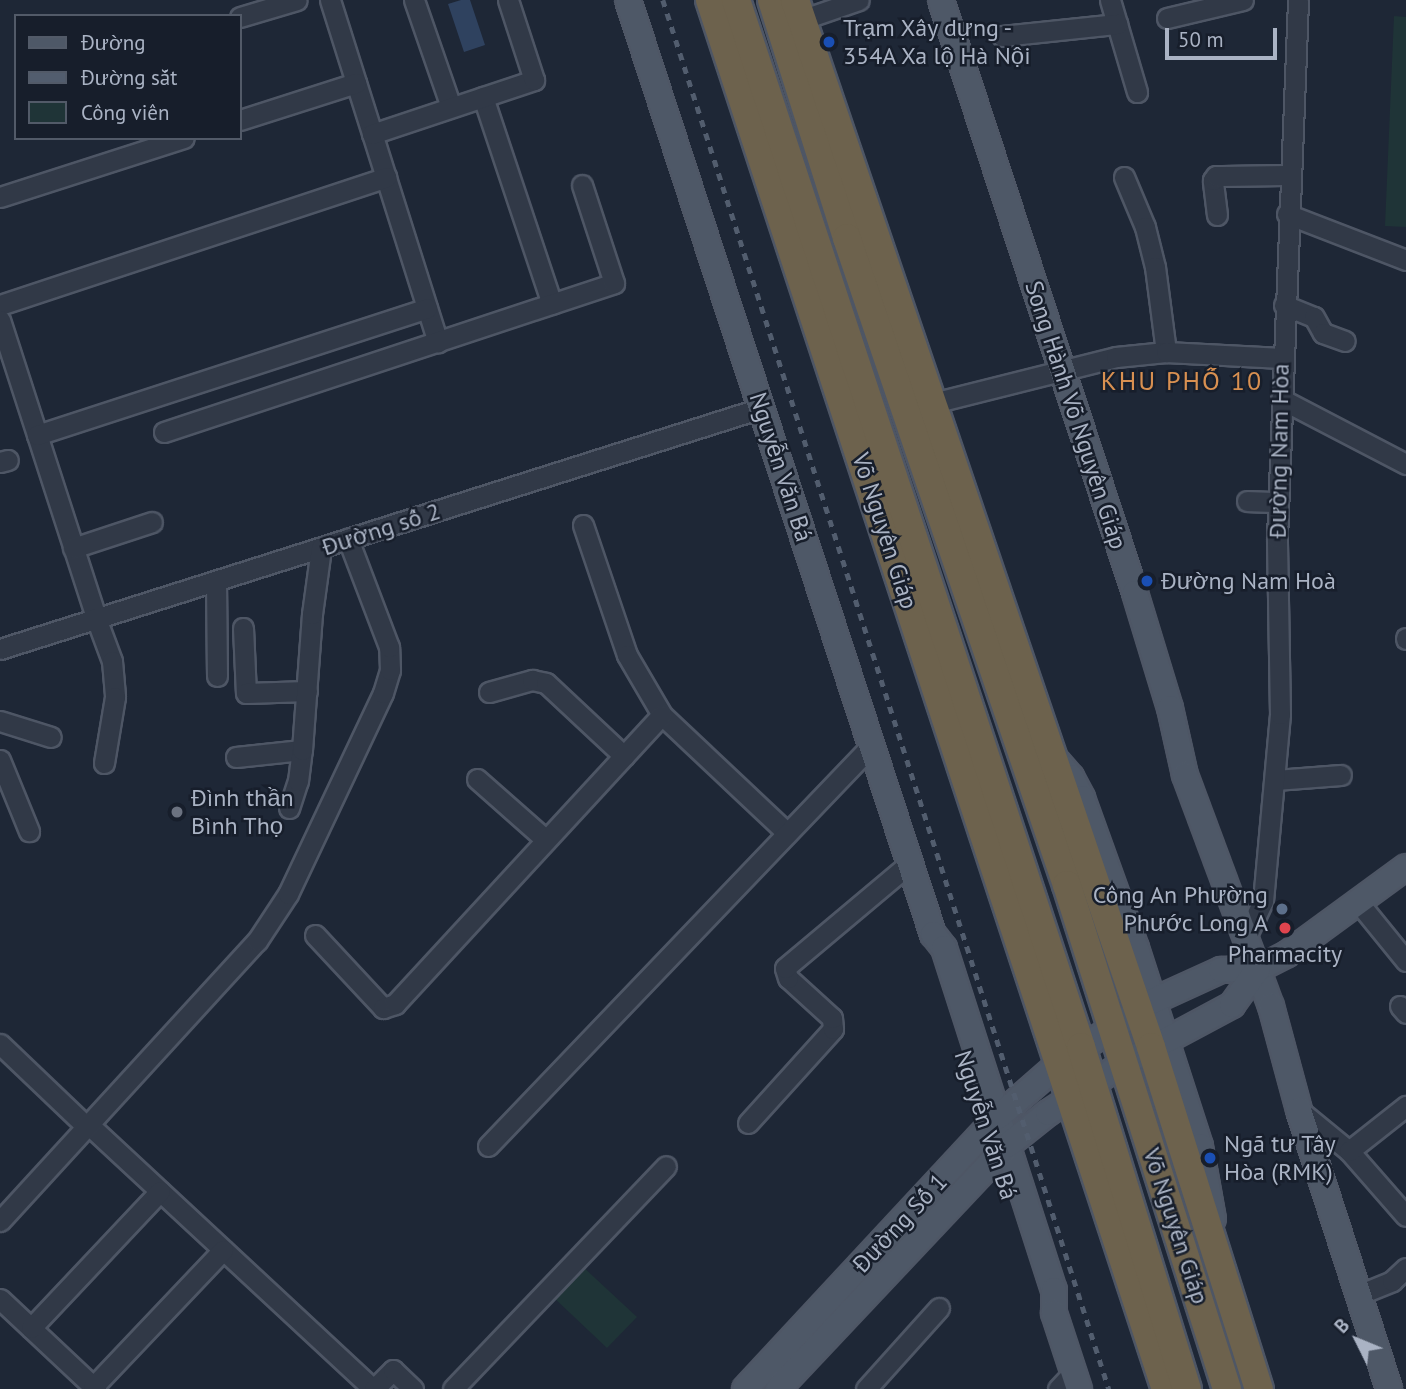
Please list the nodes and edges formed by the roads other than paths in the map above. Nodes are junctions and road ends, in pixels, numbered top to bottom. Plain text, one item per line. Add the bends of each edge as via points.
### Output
1 (297, 0) edge
2 (330, 0) edge
3 (414, 0) edge
4 (508, 0) edge
5 (628, 0) edge
6 (710, 0) edge
7 (736, 0) edge
8 (772, 0) edge
9 (859, 0) edge
10 (941, 0) edge
11 (1110, 0) edge
12 (1243, 0) edge
13 (1298, 0) edge
14 (1214, 4) edge
15 (798, 10) edge
16 (242, 16) edge
17 (1167, 18) dead end
18 (1117, 24) junction
19 (1002, 36) dead end
20 (356, 83) junction
21 (1137, 92) dead end
22 (483, 97) junction
23 (451, 107) junction
24 (242, 119) edge
25 (372, 134) junction
26 (178, 140) edge
27 (1290, 175) junction
28 (386, 177) junction
29 (1124, 177) dead end
30 (582, 185) dead end
31 (0, 197) edge
32 (1217, 215) dead end
33 (1287, 215) junction
34 (1406, 260) edge
35 (552, 304) junction
36 (0, 305) edge
37 (1284, 305) junction
38 (427, 308) junction
39 (0, 320) edge
40 (438, 341) junction
41 (1345, 341) dead end
42 (1166, 352) junction
43 (1282, 358) junction
44 (1061, 370) junction
45 (1281, 399) junction
46 (933, 403) junction
47 (761, 408) junction
48 (164, 432) dead end
49 (37, 435) junction
50 (1406, 464) edge
51 (1247, 501) dead end
52 (1278, 502) junction
53 (152, 522) dead end
54 (583, 525) dead end
55 (348, 539) junction
56 (73, 548) junction
57 (321, 548) junction
58 (216, 581) junction
59 (96, 618) junction
60 (243, 628) dead end
61 (0, 649) edge
62 (217, 676) dead end
63 (307, 691) junction
64 (489, 692) dead end
65 (662, 715) junction
66 (0, 721) edge
67 (51, 737) dead end
68 (872, 745) junction
69 (302, 750) junction
70 (624, 756) junction
71 (236, 757) dead end
72 (1052, 757) junction
73 (0, 760) edge
74 (104, 763) dead end
75 (1341, 775) dead end
76 (477, 779) dead end
77 (1275, 780) junction
78 (289, 808) dead end
79 (29, 831) dead end
80 (787, 833) junction
81 (546, 840) junction
82 (910, 863) junction
83 (1406, 867) edge
84 (1090, 870) junction
85 (1358, 902) junction
86 (1080, 926) junction
87 (315, 935) dead end
88 (1245, 939) junction
89 (1406, 961) edge
90 (1258, 969) junction
91 (1101, 991) junction
92 (1145, 1005) junction
93 (1112, 1025) junction
94 (1158, 1043) junction
95 (0, 1044) edge
96 (1071, 1055) junction
97 (1124, 1063) junction
98 (1081, 1090) junction
99 (1406, 1106) edge
100 (1299, 1110) junction
101 (748, 1123) dead end
102 (993, 1123) junction
103 (88, 1126) junction
104 (488, 1146) dead end
105 (1002, 1151) junction
106 (1349, 1151) junction
107 (666, 1166) dead end
108 (160, 1191) junction
109 (1406, 1216) edge
110 (0, 1222) edge
111 (223, 1250) junction
112 (1406, 1268) edge
113 (1358, 1295) junction
114 (0, 1299) edge
115 (939, 1308) dead end
116 (32, 1328) junction
117 (1070, 1384) edge
118 (401, 1385) edge
119 (94, 1388) edge
120 (373, 1389) edge
121 (453, 1389) edge
122 (745, 1389) edge
123 (779, 1389) edge
124 (866, 1389) edge
125 (1166, 1389) edge
126 (1187, 1389) edge
127 (1227, 1389) edge
128 (1259, 1389) edge
129 (1390, 1389) edge

1 - 16 street
2 - 20 street
3 - 23 street
4 - 22 street via 534,80
5 - 47 main road, Nguyễn Văn Bá
6 - 96 highway, Võ Nguyên Giáp
7 - 96 highway, Võ Nguyên Giáp
8 - 86 highway via 852,252
9 - 15 street
10 - 44 main road, Song Hành Võ Nguyên Giáp
11 - 18 street
12 - 14 street
13 - 27 street, Đường Nam Hòa
14 - 17 street
15 - 46 highway
18 - 19 street
18 - 21 street
20 - 24 street
20 - 25 street
22 - 23 street
22 - 35 street
23 - 25 street
25 - 28 street
26 - 31 street
27 - 32 street via 1216,176
27 - 33 street, Đường Nam Hòa
28 - 36 street
28 - 38 street
29 - 42 street via 1145,227 1155,267
30 - 35 street via 614,283
33 - 34 street
33 - 37 street, Đường Nam Hòa
35 - 40 street
37 - 41 street via 1314,317 1323,332
37 - 43 street, Đường Nam Hòa
38 - 40 street
38 - 49 street
39 - 49 street
40 - 48 street
42 - 43 street
42 - 44 street via 1116,357
43 - 45 street, Đường Nam Hòa
44 - 46 street
44 - 88 main road, Song Hành Võ Nguyên Giáp via 1171,708 1185,775
45 - 50 street
45 - 52 street, Đường Nam Hòa
46 - 72 highway
47 - 55 street, Đường số 2
47 - 68 main road, Nguyễn Văn Bá
49 - 56 street
51 - 52 street
52 - 77 street, Đường Nam Hòa via 1280,714
53 - 56 street
54 - 65 street via 627,655
55 - 57 street, Đường số 2
55 - 103 street via 389,647 390,670 383,693 278,913
56 - 59 street
57 - 58 street, Đường số 2
57 - 63 street
58 - 59 street, Đường số 2
58 - 62 street
59 - 61 street, Đường số 2
59 - 74 street via 114,673 115,697
60 - 63 street via 246,693
63 - 69 street
64 - 70 street via 533,680 546,683
65 - 70 street
65 - 80 street
66 - 67 street
68 - 80 street
68 - 82 main road, Nguyễn Văn Bá
69 - 71 street
69 - 78 street
70 - 81 street
72 - 84 highway
72 - 92 main road via 1071,777 1082,798
73 - 79 street
75 - 77 street
76 - 81 street
77 - 88 street, Đường Nam Hòa via 1264,901
80 - 104 street
81 - 87 street via 396,1004 383,1008
82 - 101 street via 785,968 788,978 832,1018 833,1029
82 - 102 main road, Nguyễn Văn Bá via 933,934 944,948
83 - 85 main road
84 - 86 highway
84 - 92 highway
85 - 89 street
85 - 90 main road via 1287,954
86 - 91 highway
88 - 90 main road, Song Hành Võ Nguyên Giáp
90 - 92 main road, Đường Số 1 via 1221,970
90 - 94 main road, Đường Số 1 via 1232,1005
90 - 100 main road, Song Hành Võ Nguyên Giáp
91 - 92 highway
91 - 93 highway, Võ Nguyên Giáp
92 - 93 main road, Đường Số 1
92 - 94 highway, Võ Nguyên Giáp
93 - 96 main road, Đường Số 1
93 - 97 highway, Võ Nguyên Giáp
94 - 97 main road, Đường Số 1
94 - 128 highway, Võ Nguyên Giáp
95 - 103 street
96 - 98 highway
96 - 102 main road, Đường Số 1
97 - 98 main road, Đường Số 1
97 - 127 highway, Võ Nguyên Giáp
98 - 105 main road, Đường Số 1
98 - 125 highway
98 - 126 highway, Võ Nguyên Giáp
99 - 106 street
100 - 106 street
100 - 113 main road, Song Hành Võ Nguyên Giáp
102 - 105 main road, Nguyễn Văn Bá
102 - 122 main road, Đường Số 1
103 - 108 street
103 - 110 street
105 - 117 main road, Nguyễn Văn Bá via 1040,1295 1054,1312
105 - 123 main road, Đường Số 1
106 - 109 street
107 - 121 street
108 - 111 street
108 - 116 street
111 - 119 street
111 - 120 street
112 - 113 street via 1392,1282
113 - 129 main road, Song Hành Võ Nguyên Giáp
114 - 116 street
115 - 124 street
116 - 119 street
118 - 120 street via 393,1370

